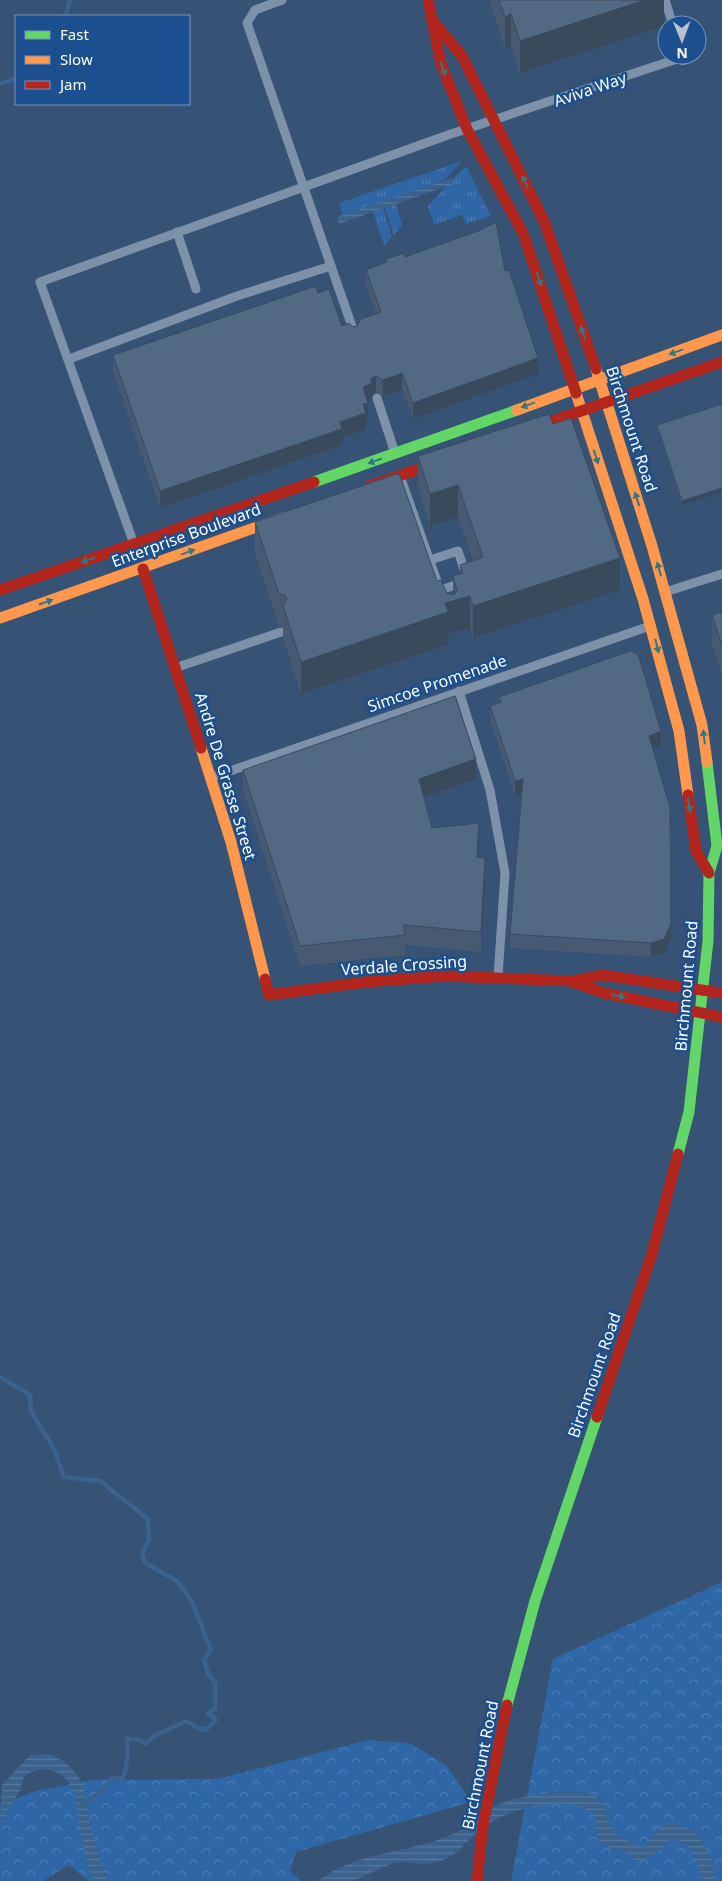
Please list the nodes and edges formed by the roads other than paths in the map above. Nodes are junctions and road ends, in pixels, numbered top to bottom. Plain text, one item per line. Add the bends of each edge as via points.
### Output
1 (282, 0) edge
2 (428, 0) edge
3 (665, 0) edge
4 (670, 15) edge
5 (434, 22) junction
6 (657, 65) edge
7 (494, 120) junction
8 (467, 129) junction
9 (304, 188) junction
10 (177, 232) junction
11 (331, 266) junction
12 (196, 289) dead end
13 (722, 335) edge
14 (355, 337) edge
15 (69, 359) junction
16 (722, 362) edge
17 (600, 379) junction
18 (574, 388) junction
19 (377, 398) dead end
20 (606, 402) junction
21 (581, 410) junction
22 (511, 435) edge
23 (396, 454) junction
24 (455, 456) edge
25 (400, 476) junction
26 (363, 489) edge
27 (299, 512) edge
28 (134, 544) junction
29 (430, 560) junction
30 (143, 569) junction
31 (722, 574) edge
32 (437, 579) junction
33 (426, 583) edge
34 (0, 590) edge
35 (655, 596) junction
36 (0, 618) edge
37 (662, 621) junction
38 (281, 632) dead end
39 (175, 668) junction
40 (459, 691) junction
41 (210, 778) junction
42 (709, 873) junction
43 (498, 978) junction
44 (572, 981) junction
45 (703, 991) junction
46 (722, 993) edge
47 (269, 995) joint
48 (700, 1014) junction
49 (722, 1017) edge
50 (476, 1881) edge

1 - 9 lane via 255,10 247,22
2 - 5 main road, Birchmount Road
3 - 4 lane
5 - 7 main road, Birchmount Road via 462,56
5 -> 8 main road, Birchmount Road via 440,64
6 - 7 lane, Aviva Way
7 - 8 lane, Aviva Way
17 -> 7 main road, Birchmount Road via 544,221
8 - 9 lane, Aviva Way
8 -> 18 main road, Birchmount Road via 523,233
9 - 10 lane, Aviva Way
9 - 11 lane
10 - 12 lane
10 - 15 lane, Aviva Way via 40,282
11 - 14 lane
11 - 15 lane via 237,296
13 -> 17 main road, Enterprise Boulevard
15 - 28 lane
16 - 20 main road
17 - 18 main road, Enterprise Boulevard
17 - 20 main road, Birchmount Road
18 - 21 main road, Birchmount Road
18 -> 23 main road, Enterprise Boulevard
19 - 23 lane
20 - 21 main road
35 -> 20 main road, Birchmount Road
21 - 22 main road
21 -> 35 main road, Birchmount Road
23 -> 28 main road, Enterprise Boulevard
24 - 25 main road
25 - 26 main road
25 - 29 lane
30 -> 27 main road, Enterprise Boulevard
28 - 30 street
28 -> 34 main road, Enterprise Boulevard
29 - 32 lane
29 - 32 lane via 458,551 468,581 442,594
36 -> 30 main road, Enterprise Boulevard
30 - 39 main road, Andre De Grasse Street
31 - 35 lane
32 - 33 lane
35 - 37 main road, Birchmount Road
35 - 37 main road, Birchmount Road
37 - 40 lane, Simcoe Promenade
37 -> 42 main road, Birchmount Road via 696,851
42 -> 37 main road, Birchmount Road via 717,846 702,726
38 - 39 lane
39 - 41 main road, Andre De Grasse Street
40 - 41 lane, Simcoe Promenade
40 - 43 lane via 490,790 505,874
41 - 47 main road, Andre De Grasse Street via 231,842
42 - 45 main road, Birchmount Road
43 - 44 main road, Verdale Crossing
43 - 47 main road, Verdale Crossing via 444,976 376,981
44 - 45 main road, Verdale Crossing via 603,975
44 -> 48 main road, Verdale Crossing via 604,993
45 - 46 main road, Verdale Crossing
45 - 48 main road, Birchmount Road
48 - 49 main road, Verdale Crossing
48 - 50 main road, Birchmount Road via 689,1112 652,1254 535,1601 503,1722

